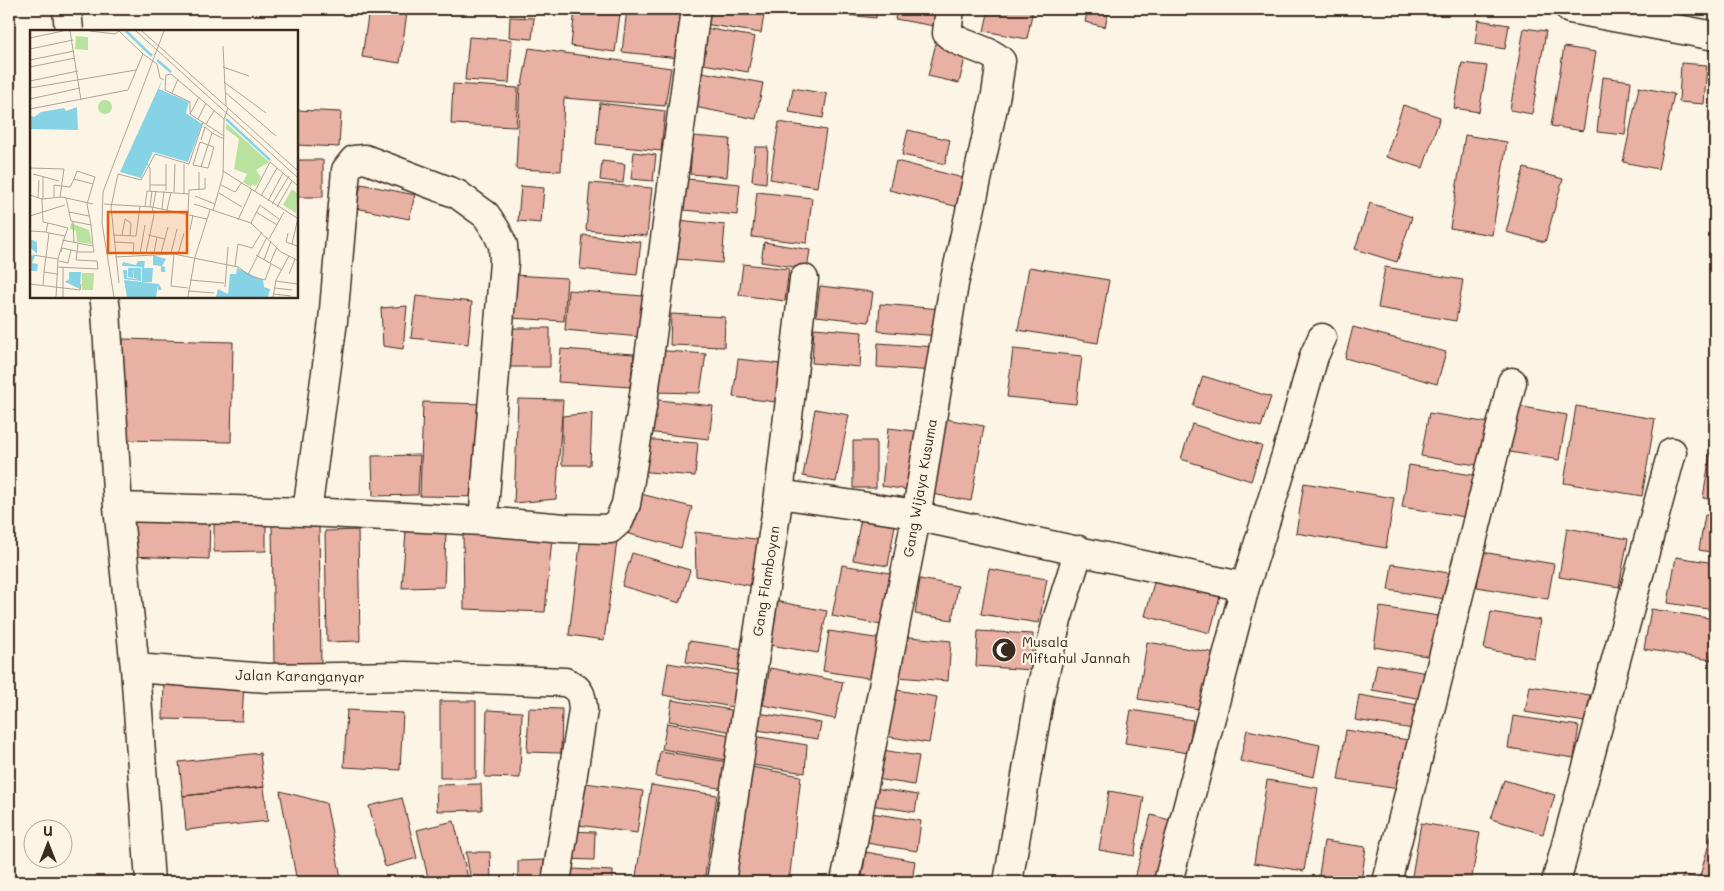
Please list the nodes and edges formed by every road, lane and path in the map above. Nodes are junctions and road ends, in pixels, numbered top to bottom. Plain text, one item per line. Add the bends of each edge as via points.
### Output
1 (67, 9) edge
2 (696, 9) edge
3 (950, 9) edge
4 (1570, 9) edge
5 (69, 30) edge
6 (1715, 36) edge
7 (804, 279) dead end
8 (104, 298) edge
9 (1322, 338) dead end
10 (1512, 382) dead end
11 (1672, 452) dead end
12 (779, 494) junction
13 (118, 507) junction
14 (307, 512) junction
15 (916, 514) junction
16 (483, 521) junction
17 (1079, 550) junction
18 (1245, 587) junction
19 (135, 668) junction
20 (150, 882) edge
21 (556, 882) edge
22 (721, 882) edge
23 (845, 882) edge
24 (1008, 882) edge
25 (1168, 882) edge
26 (1387, 882) edge
27 (1556, 882) edge

1 - 5 street
2 - 16 street via 643,402 626,504 619,521 610,529
3 - 15 street, Gang Wijaya Kusuma via 946,33 953,39 995,55 1001,61 954,284
4 - 6 street
7 - 12 street, Gang Flamboyan
8 - 13 street
9 - 18 street
10 - 26 street
11 - 27 street
12 - 15 street
12 - 22 street, Gang Flamboyan
13 - 14 street
13 - 19 street
14 - 16 street
14 - 16 street via 333,321 346,170 354,160 365,158 457,194 486,215 503,245
15 - 17 street
15 - 23 street, Gang Wijaya Kusuma
17 - 18 street
17 - 24 street via 1044,676
18 - 25 street
19 - 20 street
19 - 21 street, Jalan Karanganyar via 268,678 406,676 565,682 575,686 582,696 583,710

